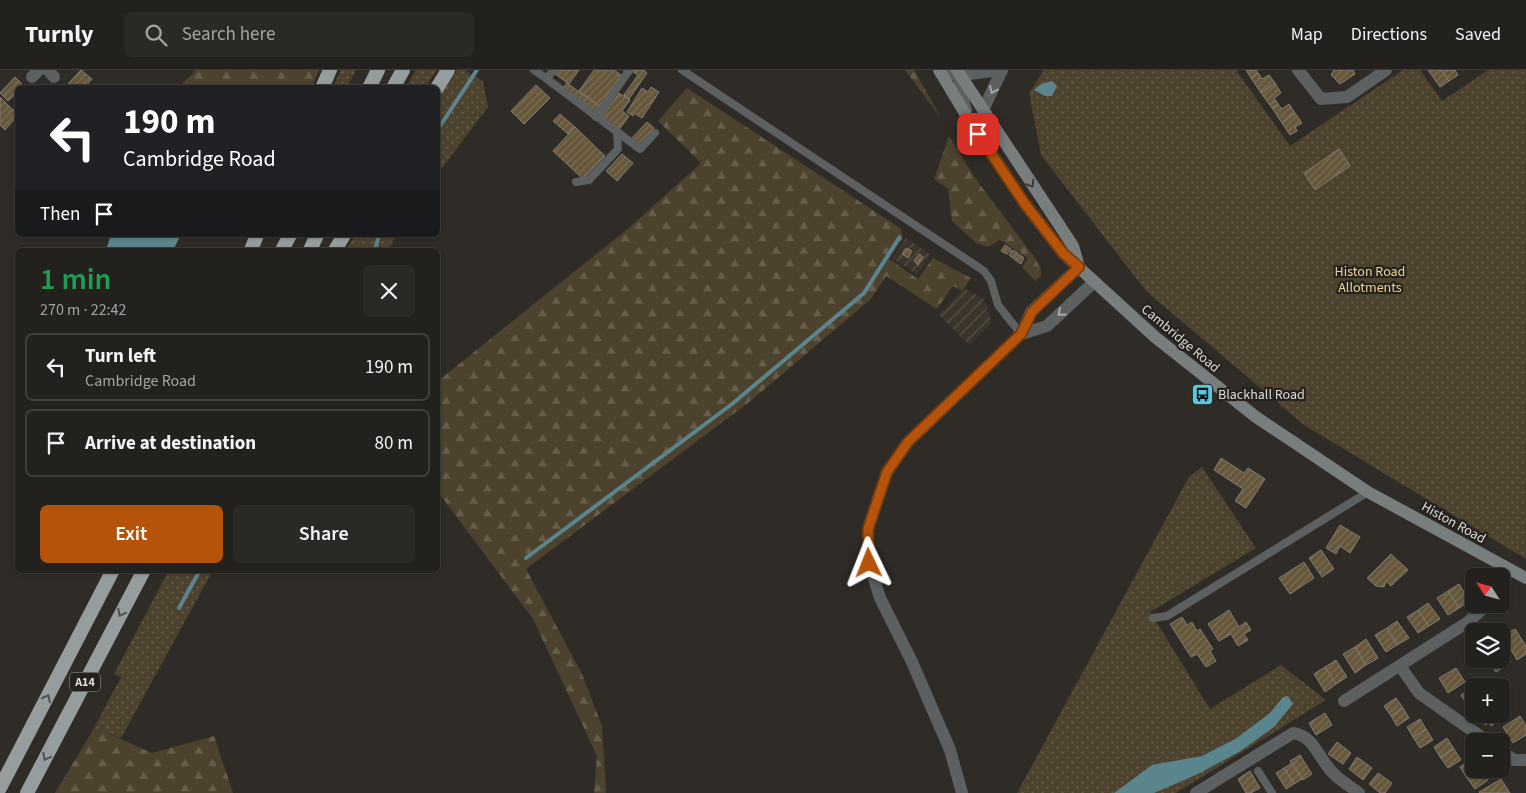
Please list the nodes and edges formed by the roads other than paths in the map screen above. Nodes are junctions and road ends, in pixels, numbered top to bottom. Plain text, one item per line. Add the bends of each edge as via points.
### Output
1 (330, 70) edge
2 (378, 70) edge
3 (402, 70) edge
4 (448, 70) edge
5 (534, 70) edge
6 (553, 70) edge
7 (627, 70) edge
8 (682, 70) edge
9 (1002, 70) edge
10 (1298, 70) edge
11 (1386, 70) edge
12 (940, 72) edge
13 (961, 72) edge
14 (547, 79) junction
15 (323, 85) edge
16 (370, 85) edge
17 (395, 85) edge
18 (439, 85) edge
19 (983, 110) junction
20 (596, 117) junction
21 (969, 120) junction
22 (617, 132) junction
23 (655, 133) dead end
24 (576, 182) dead end
25 (343, 237) edge
26 (336, 248) edge
27 (1079, 267) junction
28 (1094, 282) junction
29 (1021, 334) junction
30 (1368, 492) junction
31 (1505, 568) edge
32 (1510, 570) edge
33 (111, 573) edge
34 (142, 573) edge
35 (1526, 578) edge
36 (1478, 613) edge
37 (1153, 618) dead end
38 (1400, 666) junction
39 (1344, 701) dead end
40 (1476, 733) edge
41 (1510, 757) edge
42 (1526, 760) edge
43 (1258, 771) dead end
44 (0, 788) edge
45 (27, 793) edge
46 (962, 793) edge
47 (1196, 793) edge
48 (1272, 793) edge
49 (1359, 793) edge

1 - 15 highway
2 - 16 highway
3 - 17 highway
4 - 18 highway
5 - 14 lane
6 - 14 lane
7 - 20 lane
8 - 29 lane via 984,271 992,281 998,305
9 - 13 street
9 -> 19 street
10 - 11 street via 1321,99 1347,97
12 - 13 street
12 - 21 main road, Cambridge Road
13 - 19 main road, Cambridge Road
13 - 21 street via 960,92
14 - 20 lane
19 -> 27 main road, Cambridge Road via 1073,246
20 - 22 lane
21 - 27 main road, Cambridge Road via 1025,204 1063,253
22 - 23 lane via 640,149
22 - 24 lane via 618,149 589,180
25 - 26 highway
27 - 28 main road, Cambridge Road
27 - 29 street via 1032,312
28 -> 29 street via 1047,326
28 - 30 main road, Cambridge Road via 1155,337 1235,401
29 - 46 street via 908,442 887,472 868,529 869,563 880,598 950,750
30 - 31 main road, Histon Road
30 - 37 lane via 1167,616
32 - 35 main road, Histon Road
44 -> 33 highway, A14
34 -> 45 highway, A14
36 - 38 street
38 - 39 street
38 - 40 street via 1419,693
41 - 42 street
43 - 48 lane
47 - 49 street via 1293,733 1308,738 1333,774

